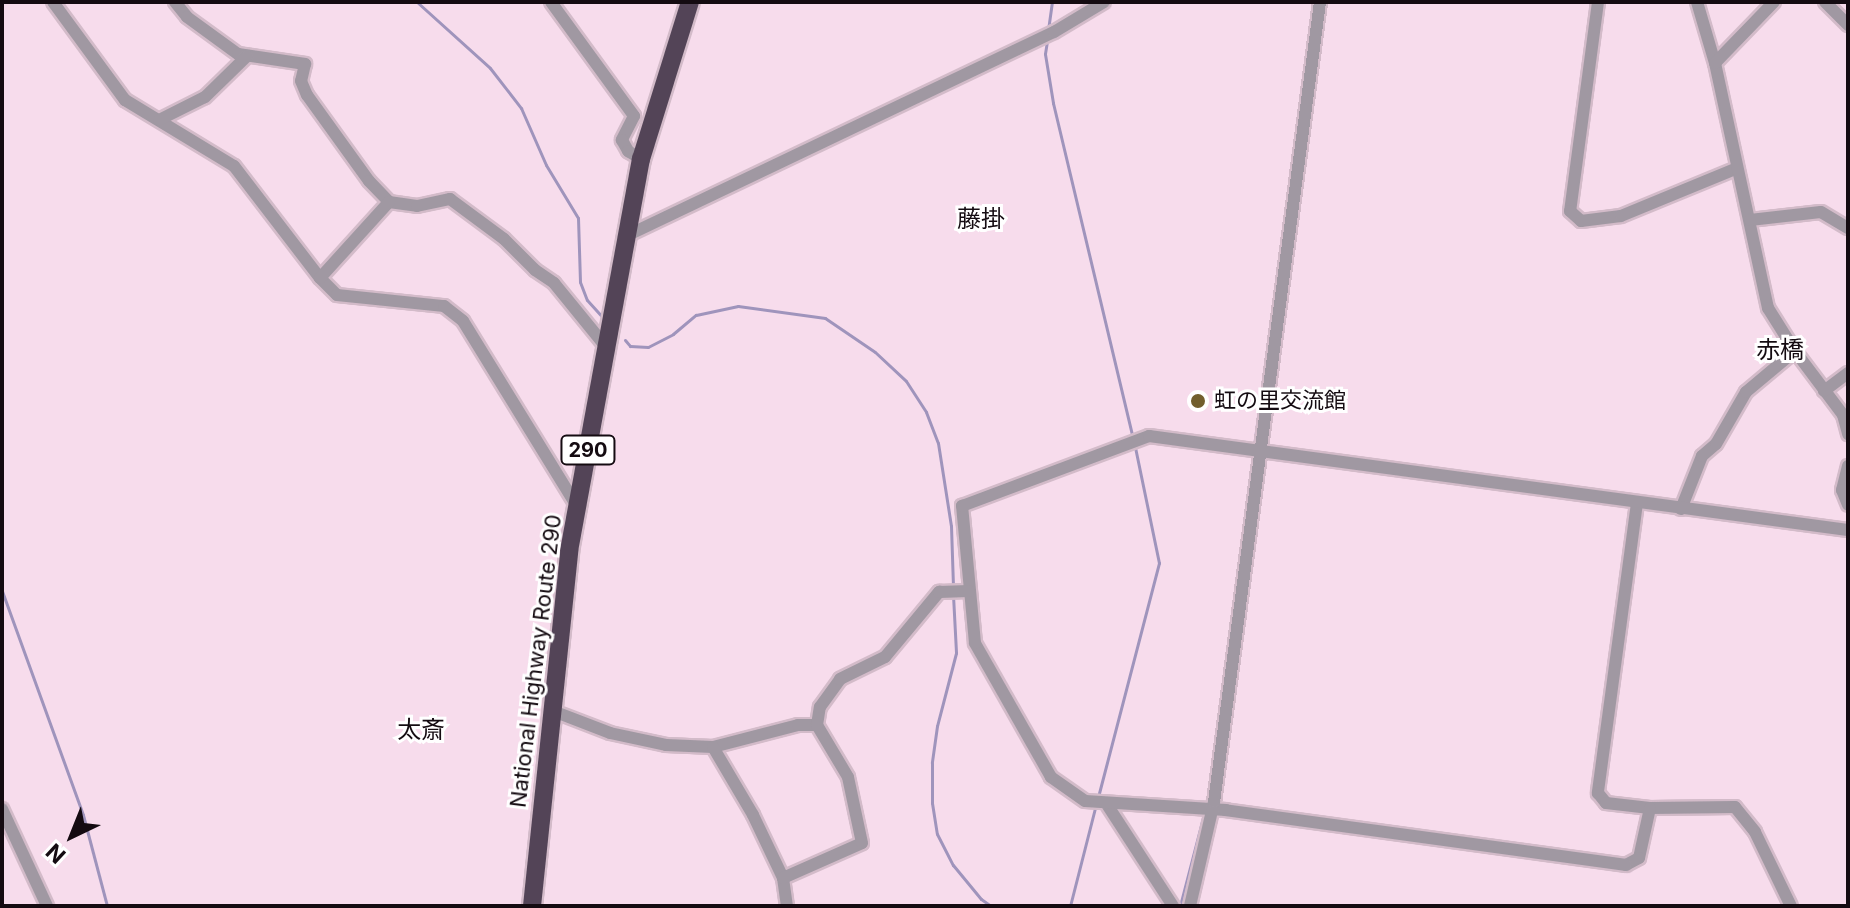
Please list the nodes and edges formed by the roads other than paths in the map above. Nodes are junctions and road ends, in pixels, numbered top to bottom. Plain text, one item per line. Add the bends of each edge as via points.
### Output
1 (53, 2) edge
2 (175, 2) edge
3 (551, 2) edge
4 (690, 2) edge
5 (1104, 2) edge
6 (1320, 2) edge
7 (1598, 2) edge
8 (1697, 2) edge
9 (1774, 2) edge
10 (1825, 2) edge
11 (1848, 25) edge
12 (247, 56) junction
13 (1715, 63) junction
14 (159, 120) junction
15 (641, 159) junction
16 (1735, 169) junction
17 (389, 202) junction
18 (1750, 220) junction
19 (1848, 228) edge
20 (626, 236) junction
21 (320, 278) junction
22 (607, 348) junction
23 (1795, 351) junction
24 (1848, 373) edge
25 (1824, 391) junction
26 (1848, 434) edge
27 (1262, 453) junction
28 (1848, 466) edge
29 (1637, 503) junction
30 (1848, 505) edge
31 (578, 508) junction
32 (1681, 509) junction
33 (1848, 530) edge
34 (969, 591) junction
35 (553, 711) junction
36 (817, 725) junction
37 (713, 747) junction
38 (1108, 806) junction
39 (1650, 808) junction
40 (2, 809) edge
41 (1212, 809) junction
42 (783, 878) junction
43 (47, 906) edge
44 (532, 906) edge
45 (787, 906) edge
46 (1173, 906) edge
47 (1190, 906) edge
48 (1791, 906) edge

1 - 14 street via 125,100
2 - 12 street via 187,17
3 - 15 street via 634,116 622,140
4 - 15 highway, National Highway Route 290 / 290
5 - 20 street via 1054,32
6 - 27 street
7 - 16 street via 1570,211 1581,221 1621,216
8 - 13 street
9 - 13 street
10 - 11 street
12 - 14 street via 205,97
12 - 17 street via 305,64 301,81 307,95
13 - 16 street
14 - 21 street via 234,166
15 - 20 highway, National Highway Route 290 / 290
16 - 18 street
17 - 21 street
17 - 22 street via 417,206 450,199 554,283
18 - 19 street via 1821,212
18 - 23 street via 1768,308
20 - 22 highway, National Highway Route 290 / 290
21 - 31 street via 337,295 444,306 463,321
22 - 31 highway, National Highway Route 290 / 290
23 - 25 street
23 - 32 street via 1746,392 1716,444 1702,456
24 - 25 street
25 - 26 street via 1843,415
27 - 29 street
27 - 34 street via 1143,436 962,506
27 - 41 street
28 - 30 street via 1842,490
29 - 32 street
29 - 39 street via 1598,793 1606,803
31 - 35 highway, National Highway Route 290 / 290
32 - 33 street
34 - 36 street via 939,592 885,657 840,679 820,707
34 - 38 street via 975,643 1051,777 1085,801
35 - 37 street via 610,733 666,745
35 - 44 highway, National Highway Route 290 / 290
36 - 37 street
36 - 42 street via 848,777 862,843
37 - 42 street
38 - 41 street
38 - 46 street
39 - 41 street via 1639,858 1626,865
39 - 48 street via 1735,807 1755,832
40 - 43 street
41 - 47 street
42 - 45 street

